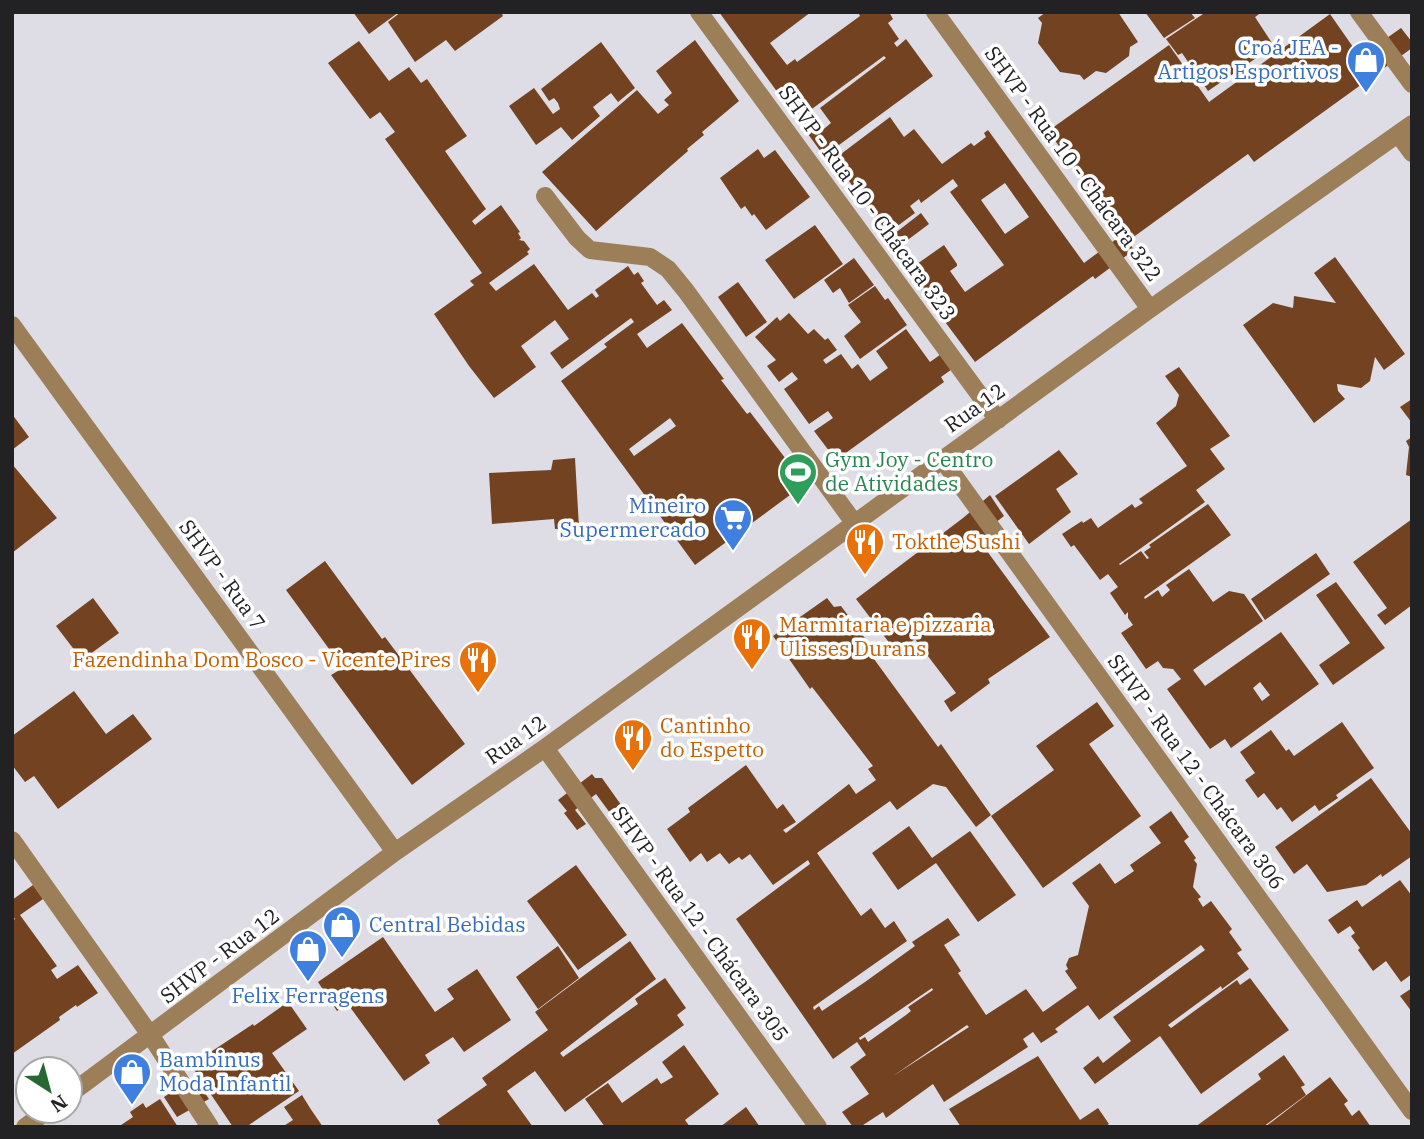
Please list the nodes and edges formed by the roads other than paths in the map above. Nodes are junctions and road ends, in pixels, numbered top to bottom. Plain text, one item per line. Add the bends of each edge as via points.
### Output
1 (699, 12) edge
2 (935, 12) edge
3 (1359, 12) edge
4 (1412, 84) edge
5 (1405, 129) edge
6 (1412, 153) edge
7 (545, 196) dead end
8 (1150, 309) junction
9 (12, 325) edge
10 (998, 420) junction
11 (942, 459) junction
12 (855, 524) junction
13 (545, 748) junction
14 (12, 840) edge
15 (396, 852) junction
16 (151, 1036) junction
17 (84, 1084) edge
18 (1412, 1111) edge
19 (210, 1127) edge
20 (818, 1127) edge

1 - 10 street, SHVP - Rua 10 - Chácara 323
2 - 8 street, SHVP - Rua 10 - Chácara 322
3 - 4 street
5 - 6 street
5 - 8 street, Rua 12
7 - 12 street via 590,250 650,257 668,269
8 - 10 street, Rua 12
9 - 15 street, SHVP - Rua 7
10 - 11 street, Rua 12
11 - 12 street, Rua 12
11 - 18 street, SHVP - Rua 12 - Chácara 306
12 - 13 street, Rua 12
13 - 15 street, Rua 12
13 - 20 street, SHVP - Rua 12 - Chácara 305
14 - 16 street
15 - 16 street, SHVP - Rua 12
16 - 17 street, SHVP - Rua 12
16 - 19 street

